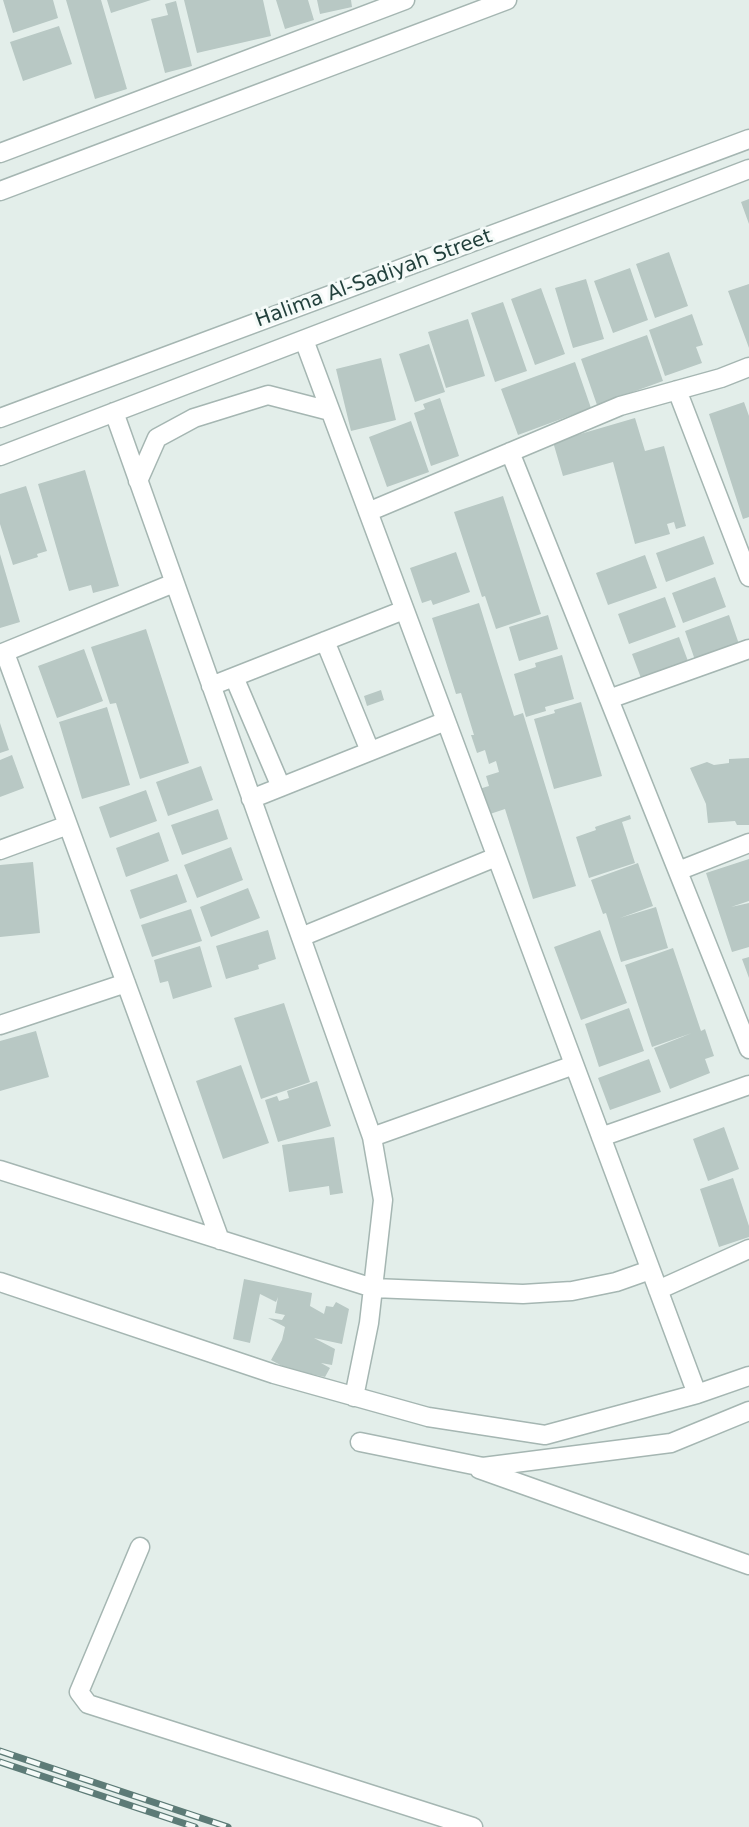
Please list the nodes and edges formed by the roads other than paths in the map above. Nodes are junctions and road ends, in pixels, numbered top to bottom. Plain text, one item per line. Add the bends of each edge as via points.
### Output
1 (405, 0) edge
2 (507, 0) edge
3 (749, 139) edge
4 (0, 153) edge
5 (749, 169) edge
6 (0, 190) edge
7 (304, 340) junction
8 (749, 367) edge
9 (677, 390) junction
10 (330, 411) junction
11 (114, 412) junction
12 (0, 418) edge
13 (510, 452) junction
14 (0, 456) edge
15 (138, 481) junction
16 (368, 512) junction
17 (743, 543) edge
18 (749, 577) edge
19 (174, 583) junction
20 (404, 610) junction
21 (325, 641) junction
22 (749, 650) edge
23 (2, 653) edge
24 (234, 677) junction
25 (211, 686) junction
26 (609, 699) junction
27 (446, 721) junction
28 (370, 752) junction
29 (281, 787) junction
30 (251, 799) junction
31 (68, 825) junction
32 (749, 843) edge
33 (0, 850) edge
34 (496, 857) junction
35 (678, 871) junction
36 (301, 937) junction
37 (126, 983) junction
38 (0, 1025) edge
39 (749, 1049) edge
40 (574, 1065) junction
41 (749, 1085) edge
42 (372, 1137) junction
43 (601, 1137) junction
44 (0, 1170) edge
45 (220, 1240) junction
46 (749, 1249) edge
47 (650, 1270) junction
48 (0, 1282) edge
49 (373, 1288) junction
50 (658, 1290) junction
51 (749, 1377) edge
52 (697, 1394) junction
53 (354, 1396) junction
54 (749, 1411) edge
55 (360, 1442) dead end
56 (461, 1462) junction
57 (140, 1547) dead end
58 (749, 1565) edge
59 (473, 1827) edge

1 - 4 street
2 - 6 street
3 - 12 street, Halima Al-Sadiyah Street
5 - 7 street
7 - 10 street
7 - 11 street
8 - 9 street
9 - 13 street via 620,406
9 - 17 street
10 - 15 street via 268,395 194,418 157,438
10 - 16 street
11 - 14 street
11 - 15 street
13 - 16 street
13 - 26 street
15 - 19 street
16 - 20 street
17 - 18 street
19 - 23 street
19 - 25 street
20 - 21 street
20 - 27 street
21 - 24 street
21 - 28 street
22 - 26 street
23 - 31 street
24 - 25 street
24 - 29 street
25 - 30 street
26 - 35 street
27 - 28 street
27 - 34 street
28 - 29 street
29 - 30 street
30 - 36 street
31 - 33 street
31 - 37 street
32 - 35 street
34 - 36 street
34 - 40 street
35 - 39 street
36 - 42 street
37 - 38 street
37 - 45 street
40 - 42 street
40 - 43 street
41 - 43 street
42 - 49 street via 383,1200
43 - 47 street
44 - 45 street
45 - 49 street
46 - 50 street
47 - 49 street via 572,1291 523,1294
47 - 50 street
48 - 53 street via 274,1374
49 - 53 street
50 - 52 street
51 - 52 street
52 - 53 street via 545,1435 428,1417
54 - 56 street via 671,1443 483,1467
55 - 56 street
56 - 58 street
57 - 59 street via 79,1692 88,1704

